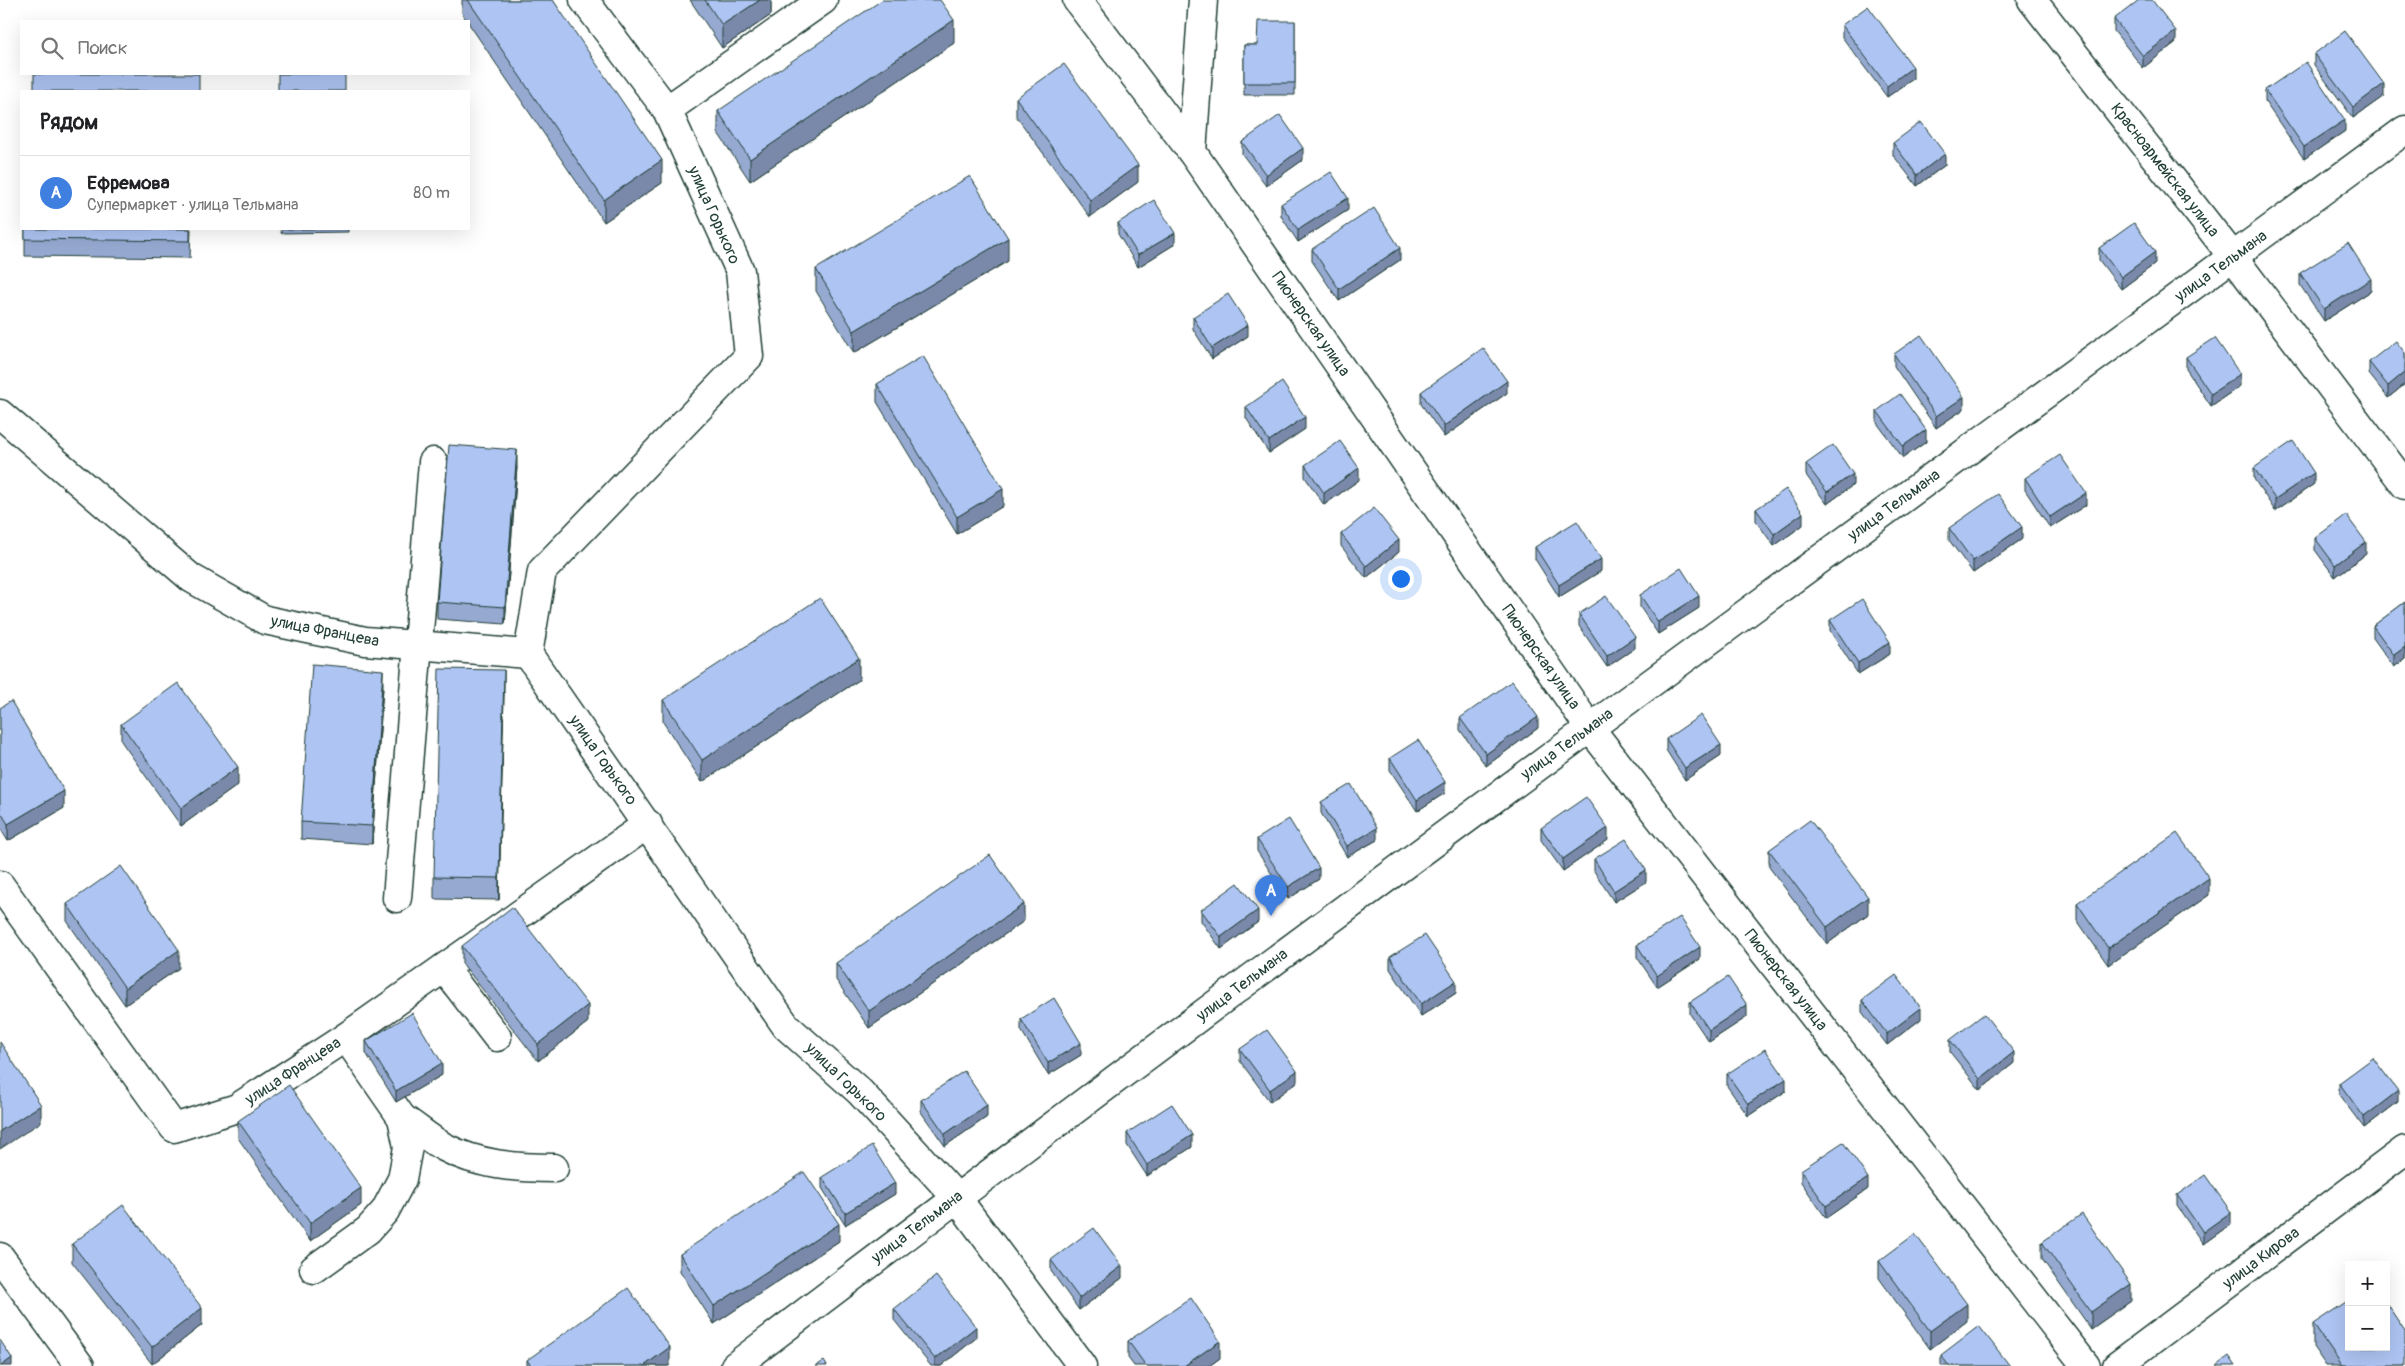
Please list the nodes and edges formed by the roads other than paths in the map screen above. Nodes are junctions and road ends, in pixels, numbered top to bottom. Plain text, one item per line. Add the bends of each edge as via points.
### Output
1 (584, 0) edge
2 (1077, 0) edge
3 (1203, 0) edge
4 (2032, 0) edge
5 (814, 3) edge
6 (668, 110) junction
7 (2405, 130) edge
8 (1192, 152) junction
9 (2233, 257) junction
10 (3, 423) edge
11 (433, 462) dead end
12 (2405, 485) edge
13 (419, 646) junction
14 (528, 654) junction
15 (1589, 727) junction
16 (648, 824) junction
17 (0, 885) edge
18 (397, 898) dead end
19 (444, 968) junction
20 (346, 1036) junction
21 (497, 1037) dead end
22 (402, 1118) junction
23 (2405, 1150) edge
24 (554, 1168) dead end
25 (956, 1197) junction
26 (0, 1258) edge
27 (314, 1269) dead end
28 (80, 1366) edge
29 (735, 1366) edge
30 (1082, 1366) edge
31 (2086, 1366) edge
32 (2117, 1366) edge

1 - 6 street, улица Горького
2 - 8 street, Пионерская улица
3 - 8 street
4 - 9 street, Красноармейская улица
5 - 6 street
6 - 14 street, улица Горького via 740,271 749,356 542,571
7 - 9 street, улица Тельмана
8 - 15 street, Пионерская улица
9 - 12 street, Красноармейская улица
9 - 15 street, улица Тельмана
10 - 13 street, улица Францева via 191,578 265,620 364,642
11 - 13 street
13 - 14 street, улица Францева
13 - 18 street
14 - 16 street, улица Горького
15 - 25 street, улица Тельмана
15 - 31 street, Пионерская улица
16 - 19 street, улица Францева
16 - 25 street, улица Горького via 786,1026 860,1092
17 - 20 street, улица Францева via 174,1128 236,1108
19 - 20 street, улица Францева
19 - 21 street
20 - 22 street
22 - 24 street via 443,1146 481,1162 522,1168
22 - 27 street via 408,1147 402,1179 385,1211 368,1230
23 - 32 street, улица Кирова
25 - 29 street, улица Тельмана
25 - 30 street, улица Горького
26 - 28 street

